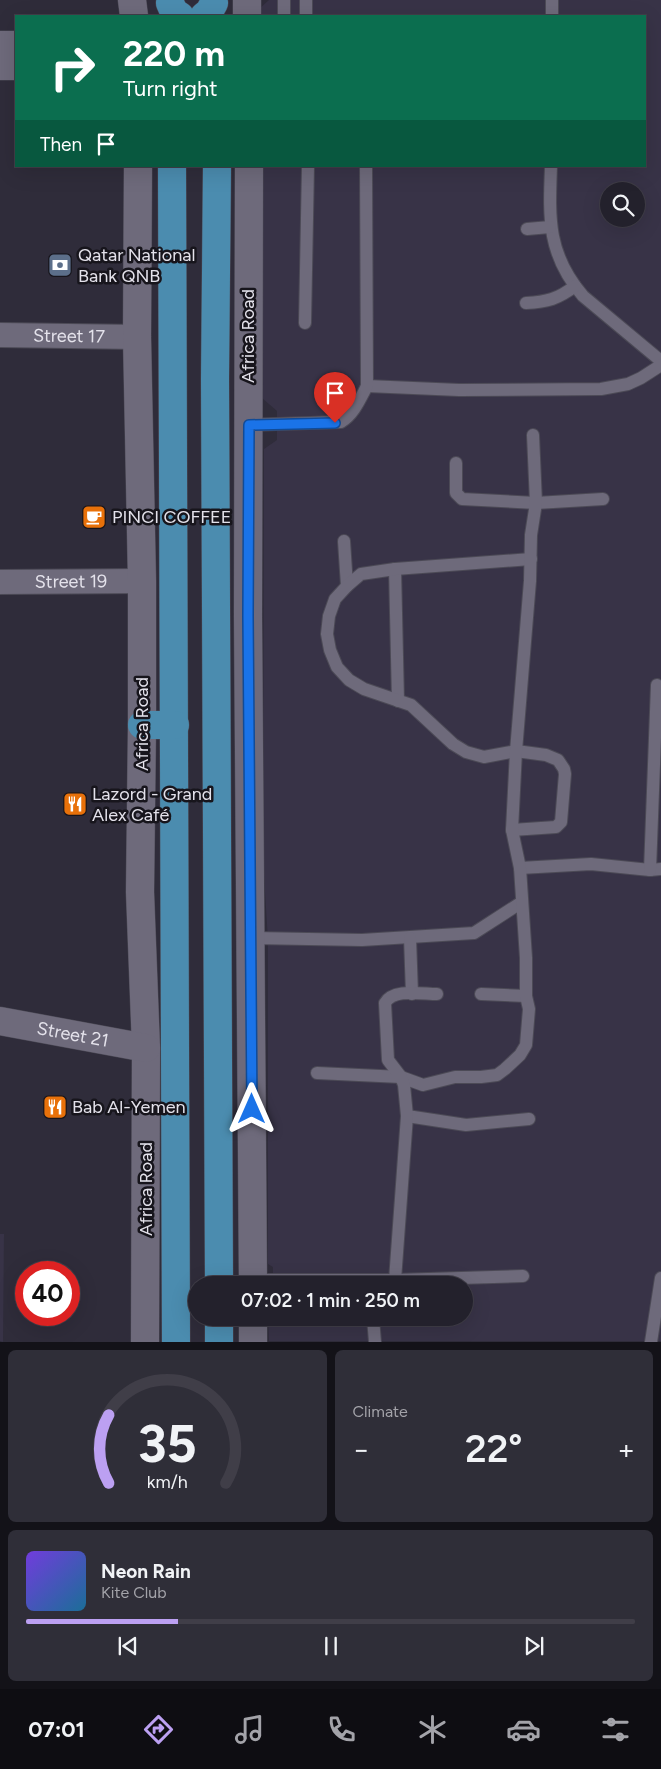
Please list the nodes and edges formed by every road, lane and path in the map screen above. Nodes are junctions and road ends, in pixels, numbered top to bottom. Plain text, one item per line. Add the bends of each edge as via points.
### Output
1 (132, 0) edge
2 (247, 0) edge
3 (284, 0) edge
4 (306, 0) edge
5 (313, 0) edge
6 (552, 0) edge
7 (134, 15) edge
8 (247, 15) edge
9 (284, 15) edge
10 (306, 15) edge
11 (552, 15) edge
12 (15, 45) edge
13 (0, 46) edge
14 (0, 66) edge
15 (15, 66) edge
16 (138, 167) edge
17 (172, 167) edge
18 (217, 167) edge
19 (249, 167) edge
20 (308, 167) edge
21 (366, 167) edge
22 (551, 167) edge
23 (550, 228) junction
24 (527, 229) dead end
25 (575, 286) junction
26 (526, 303) dead end
27 (306, 323) dead end
28 (0, 335) edge
29 (137, 337) junction
30 (661, 361) edge
31 (661, 365) edge
32 (366, 386) junction
33 (249, 425) junction
34 (533, 435) dead end
35 (456, 463) dead end
36 (603, 499) dead end
37 (536, 503) junction
38 (344, 541) dead end
39 (531, 559) junction
40 (395, 569) junction
41 (142, 581) junction
42 (0, 582) edge
43 (346, 586) junction
44 (657, 685) dead end
45 (398, 701) junction
46 (142, 725) junction
47 (174, 725) junction
48 (516, 750) junction
49 (512, 830) junction
50 (520, 868) junction
51 (656, 870) edge
52 (522, 902) junction
53 (250, 938) junction
54 (410, 938) junction
55 (412, 994) junction
56 (437, 994) dead end
57 (481, 994) dead end
58 (526, 996) junction
59 (0, 1021) edge
60 (146, 1048) junction
61 (317, 1073) dead end
62 (401, 1077) junction
63 (406, 1116) junction
64 (529, 1119) dead end
65 (219, 1276) edge
66 (253, 1276) edge
67 (395, 1276) edge
68 (523, 1276) dead end
69 (473, 1278) edge
70 (661, 1278) edge
71 (219, 1326) edge
72 (253, 1326) edge
73 (374, 1326) edge
74 (145, 1342) edge
75 (176, 1342) edge
76 (219, 1342) edge
77 (253, 1342) edge
78 (375, 1342) edge
79 (651, 1342) edge

1 - 7 street
2 - 8 street
3 - 9 lane
4 - 5 lane
4 - 10 lane
6 - 11 lane
12 - 13 street
14 - 15 street
16 - 29 street, Africa Road
17 - 47 highway, Africa Road
18 - 65 highway, Africa Road
19 - 33 street, Africa Road
20 - 27 lane
21 - 32 lane
22 - 23 lane
23 - 24 lane
23 - 25 lane via 562,264
25 - 26 lane via 561,297
25 - 30 lane
28 - 29 street, Street 17
29 - 41 street, Africa Road
31 - 32 lane via 628,384 601,390
32 - 33 lane via 356,406 342,422
33 - 53 street, Africa Road
34 - 37 lane
35 - 37 lane via 456,493 462,499
36 - 37 lane
37 - 39 lane
38 - 43 lane
39 - 40 lane
39 - 48 lane
40 - 43 lane via 361,574
40 - 45 lane
41 - 42 street, Street 19
41 - 46 street, Africa Road
43 - 45 lane via 335,600 329,616 327,634 337,666 349,680 364,689
44 - 51 lane
45 - 48 lane via 411,705 466,752 484,757
46 - 47 highway
46 - 60 street, Africa Road via 140,892
47 - 75 highway, Africa Road
48 - 49 lane
48 - 49 lane via 558,760 565,774 559,825
49 - 50 lane
50 - 51 lane via 591,864
50 - 52 lane
52 - 54 lane via 474,933
52 - 58 lane
53 - 54 lane
53 - 66 street, Africa Road
54 - 55 lane
55 - 56 lane
55 - 62 lane via 391,996 385,1003 388,1060
57 - 58 lane
58 - 62 lane via 526,1045 505,1070 497,1075 455,1077 423,1085
59 - 60 street, Street 21
60 - 74 street, Africa Road
61 - 62 lane
62 - 63 lane
63 - 64 lane via 466,1124
63 - 67 lane
68 - 69 lane
70 - 79 lane
71 - 76 highway
72 - 77 street
73 - 78 lane

